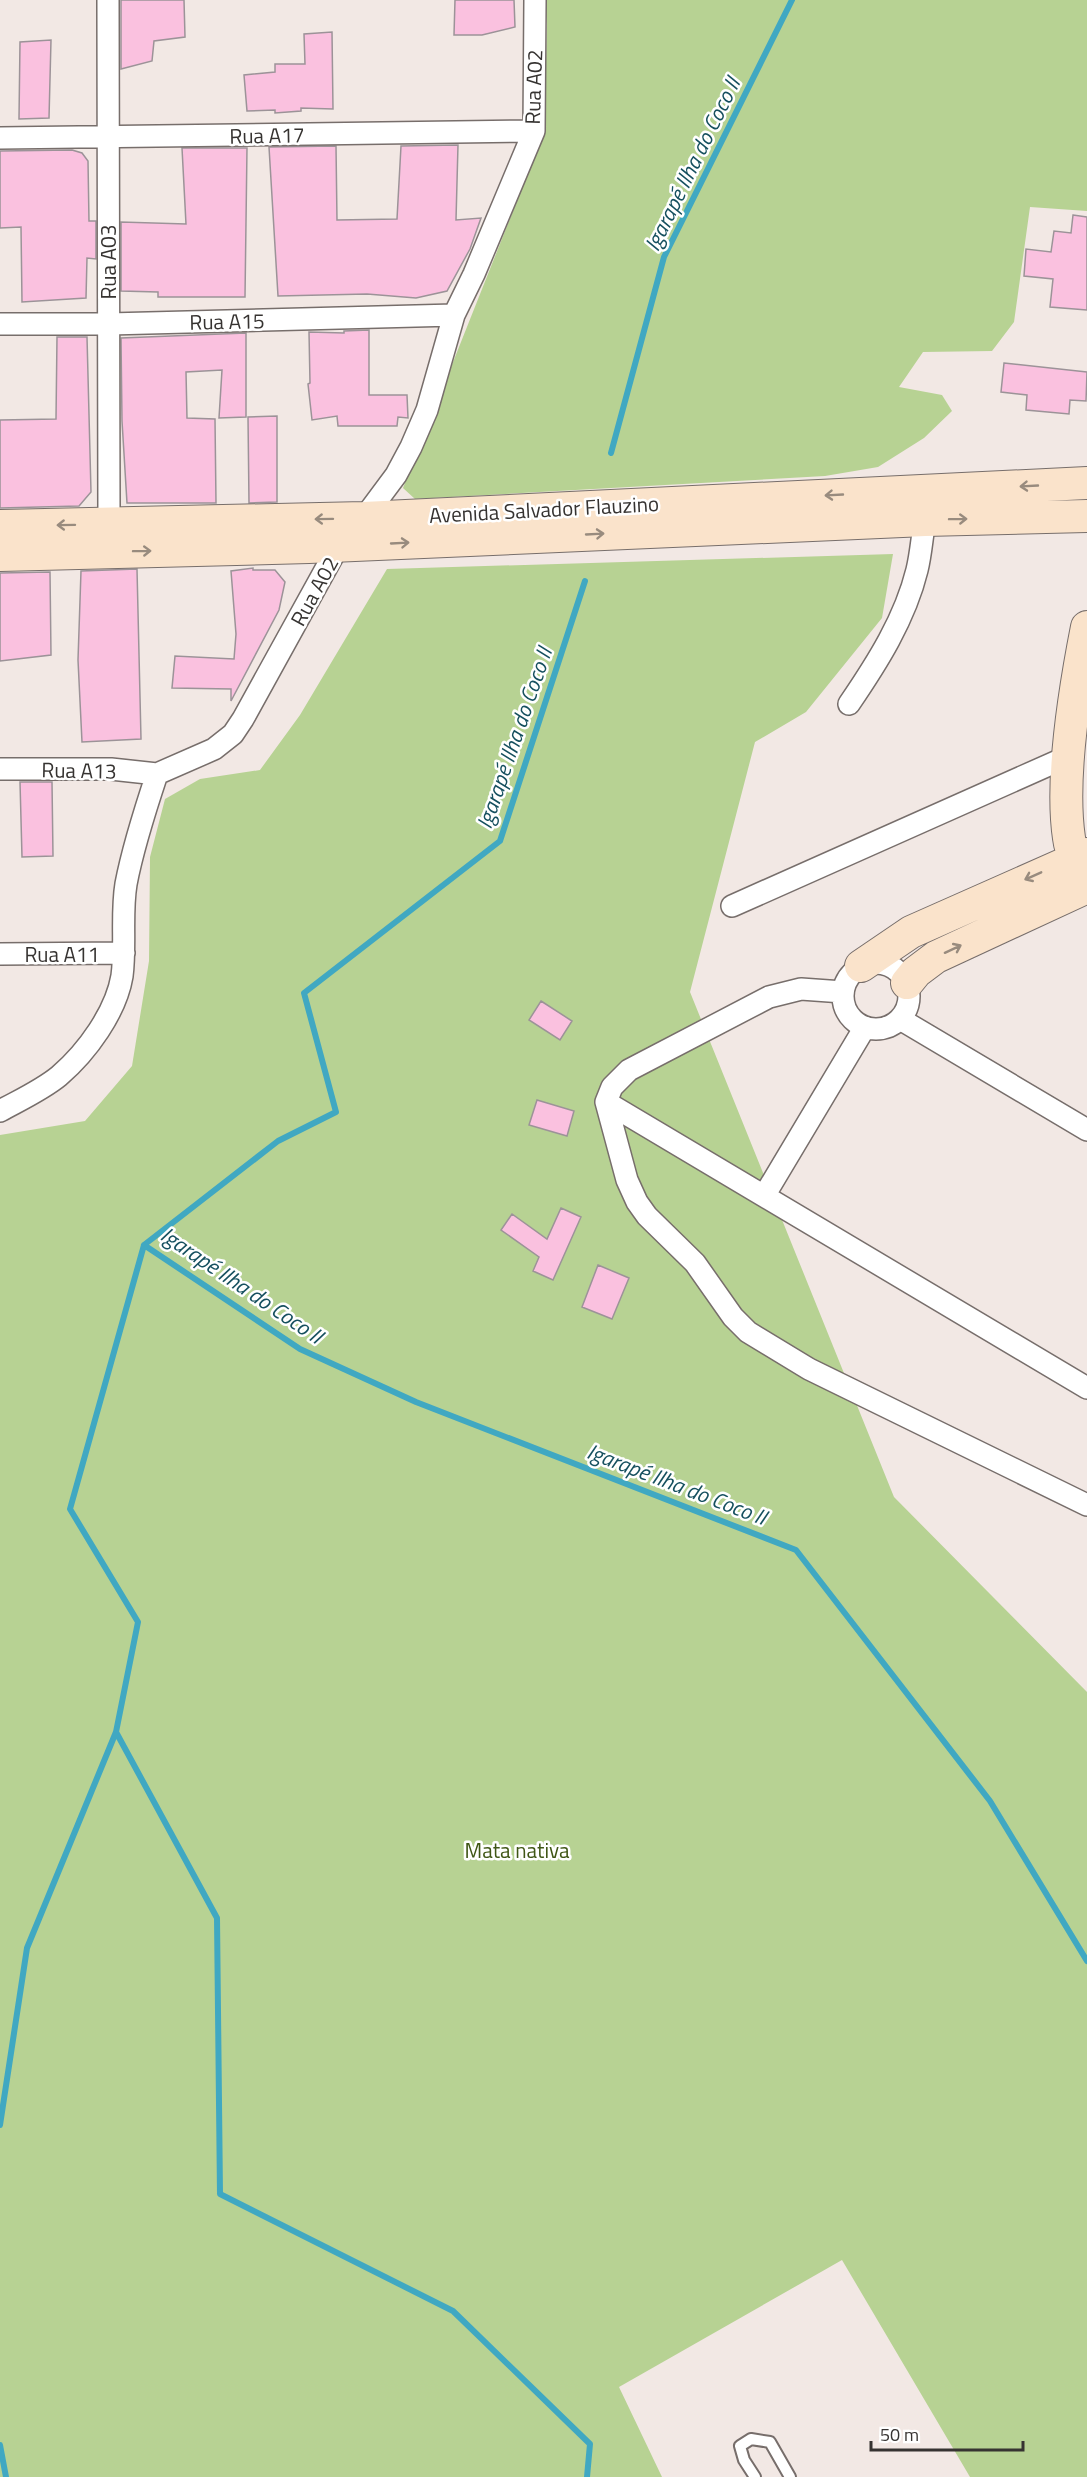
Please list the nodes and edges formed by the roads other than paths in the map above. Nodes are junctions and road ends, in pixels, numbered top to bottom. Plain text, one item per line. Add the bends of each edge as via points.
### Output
1 (108, 0) edge
2 (535, 0) edge
3 (534, 131) junction
4 (0, 138) edge
5 (108, 138) junction
6 (454, 315) junction
7 (0, 324) edge
8 (109, 324) junction
9 (1087, 483) edge
10 (1087, 516) edge
11 (364, 518) junction
12 (924, 520) junction
13 (109, 524) junction
14 (0, 526) edge
15 (339, 545) junction
16 (0, 555) edge
17 (1087, 627) edge
18 (849, 704) dead end
19 (1069, 756) junction
20 (0, 769) edge
21 (157, 774) junction
22 (1083, 864) edge
23 (1087, 887) edge
24 (732, 906) dead end
25 (124, 953) junction
26 (0, 954) edge
27 (861, 966) junction
28 (907, 983) junction
29 (843, 992) junction
30 (900, 1019) junction
31 (865, 1027) junction
32 (606, 1102) junction
33 (0, 1111) edge
34 (1087, 1130) edge
35 (764, 1196) junction
36 (1087, 1388) edge
37 (1087, 1505) edge
38 (755, 2477) edge
39 (790, 2477) edge

1 - 5 street, Rua A03
2 - 3 street, Rua A02
3 - 5 street, Rua A17
3 - 6 street, Rua A02
4 - 5 street, Rua A17
5 - 8 street, Rua A03
6 - 8 street, Rua A15
6 - 11 street, Rua A02 via 427,410 411,447
7 - 8 street, Rua A15
8 - 13 street, Rua A03
9 -> 11 street, Avenida Salvador Flauzino
12 -> 10 street, Avenida Salvador Flauzino
11 -> 13 street, Avenida Salvador Flauzino
11 - 15 street, Rua A02
15 -> 12 street, Avenida Salvador Flauzino
12 - 18 street via 918,568 910,594 886,646
13 -> 14 street, Avenida Salvador Flauzino
16 -> 15 street, Avenida Salvador Flauzino
15 - 21 street, Rua A02 via 233,734 214,749
17 - 19 street
19 - 22 street via 1069,839
19 - 24 street
20 - 21 street, Rua A13 via 111,769
21 - 25 street via 126,886
22 -> 27 street via 911,932
28 -> 23 street via 936,957
25 - 26 street, Rua A11
25 - 33 street via 117,993 103,1022 77,1058 59,1076
27 - 28 street via 883,963 902,974
27 - 29 street via 852,972
28 - 30 street via 908,1003
29 - 31 street via 848,1014
29 - 32 street via 801,989 769,997 629,1070 612,1087
30 - 31 street via 884,1028
30 - 34 street
31 - 35 street
32 - 35 street
32 - 37 street via 627,1180 637,1202 695,1263 748,1332 808,1370
35 - 36 street
38 - 39 lane via 740,2446 751,2439 770,2442

